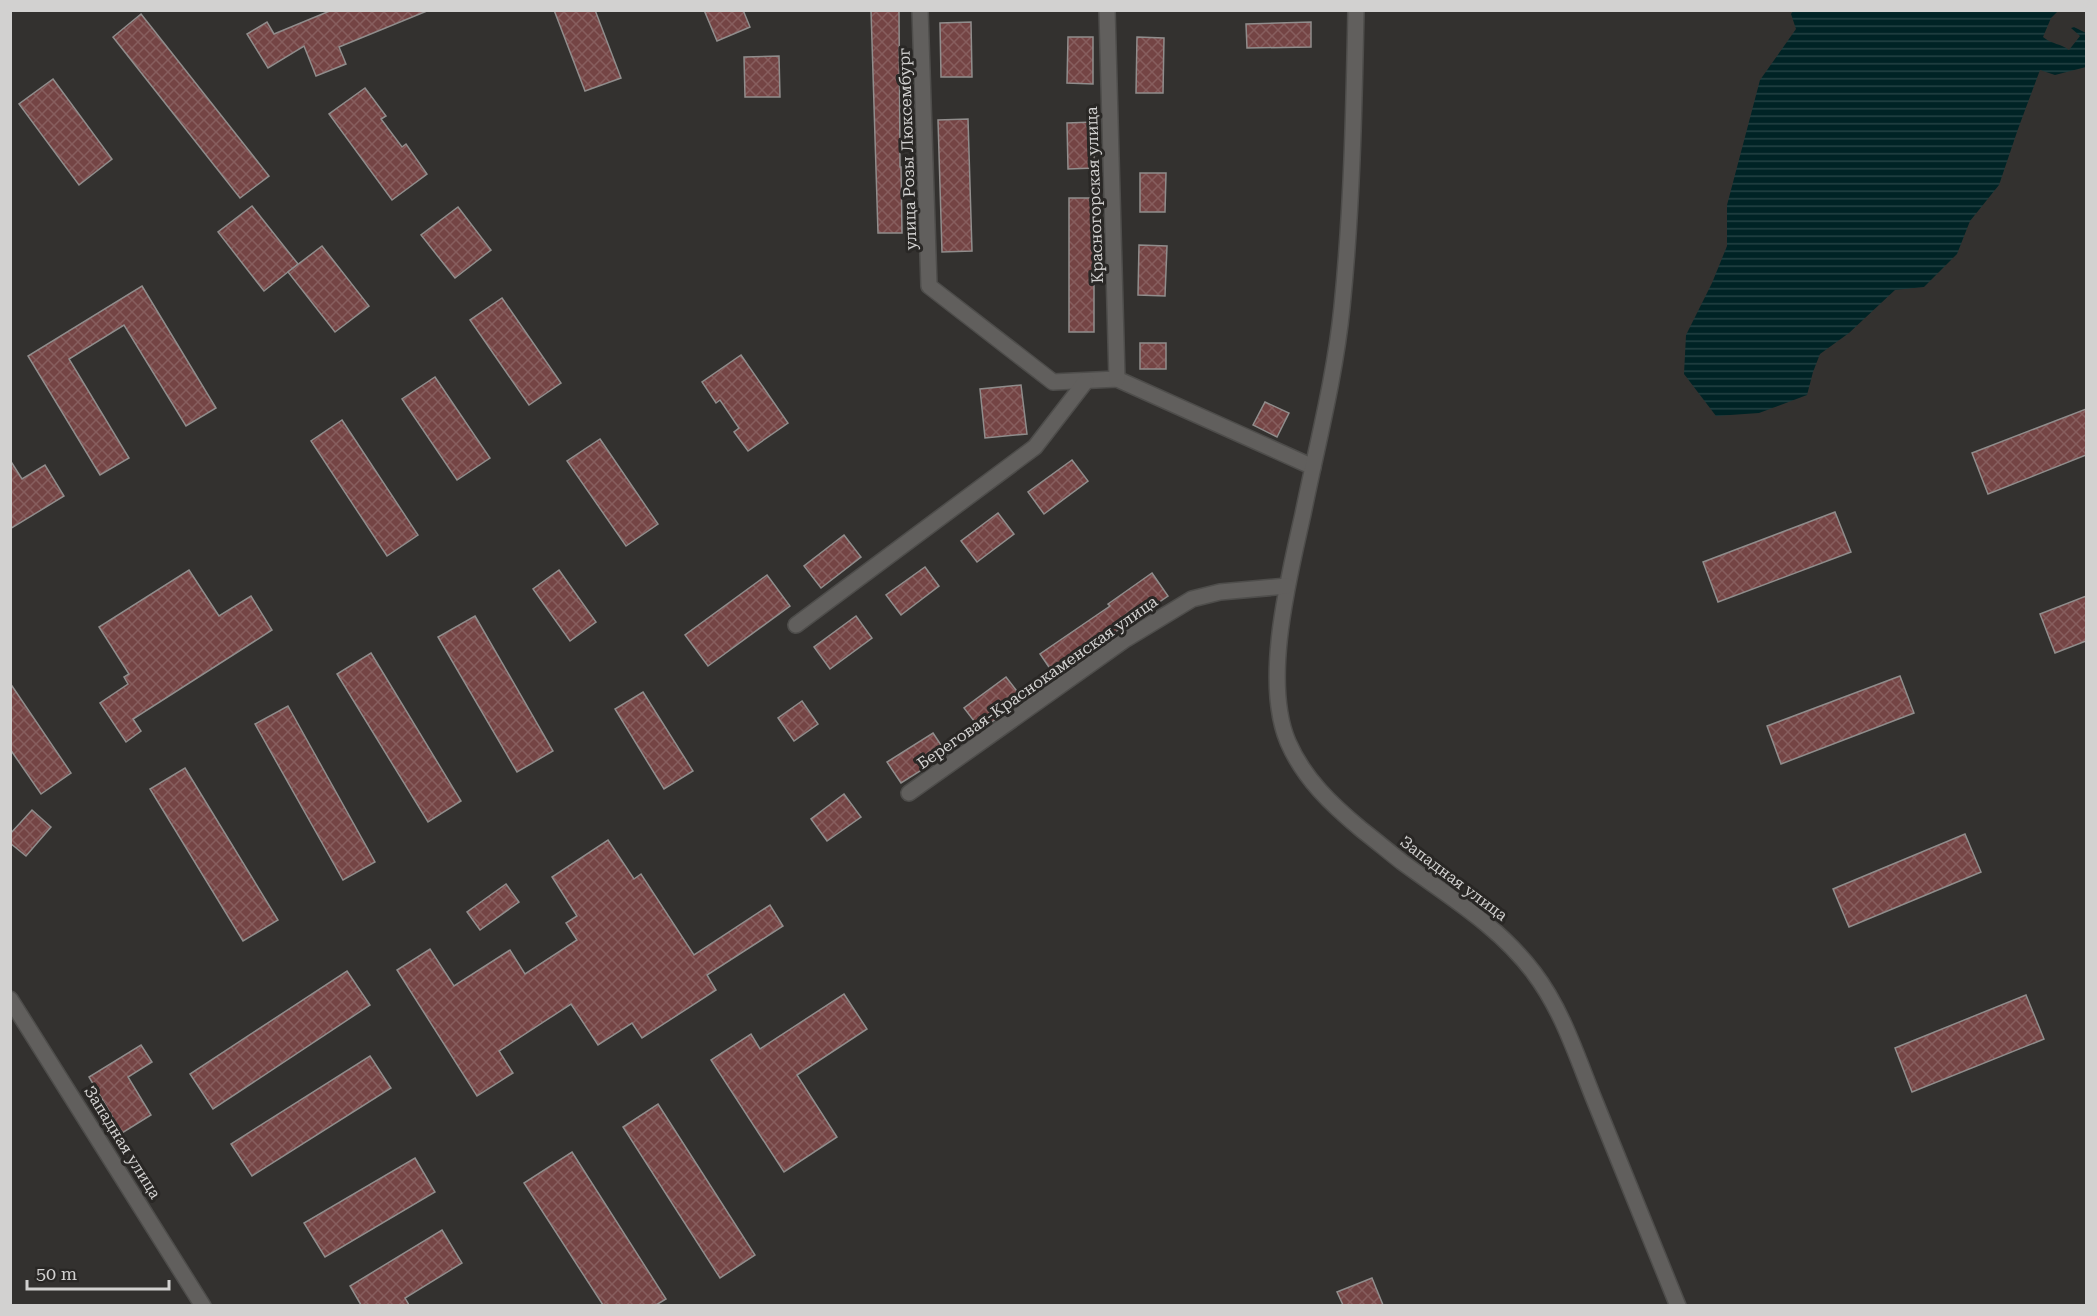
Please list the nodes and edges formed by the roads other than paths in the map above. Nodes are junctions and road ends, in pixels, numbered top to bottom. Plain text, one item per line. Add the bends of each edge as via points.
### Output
1 (920, 10) edge
2 (1107, 10) edge
3 (1356, 10) edge
4 (1117, 379) junction
5 (1086, 381) junction
6 (1313, 467) junction
7 (1287, 586) junction
8 (796, 625) dead end
9 (909, 793) dead end
10 (10, 999) edge
11 (203, 1305) edge
12 (1678, 1305) edge

1 - 5 street, улица Розы Люксембург via 929,286 1053,382
2 - 4 street, Красногорская улица
3 - 6 street via 1342,308
4 - 5 street
4 - 6 street
5 - 8 street via 1035,447
6 - 7 street
7 - 9 street, Береговая-Краснокаменская улица via 1220,592 1192,599 1126,639
7 - 12 street, Западная улица via 1279,663 1279,710 1301,769 1344,815 1493,928 1534,973 1570,1041
10 - 11 street, Западная улица

